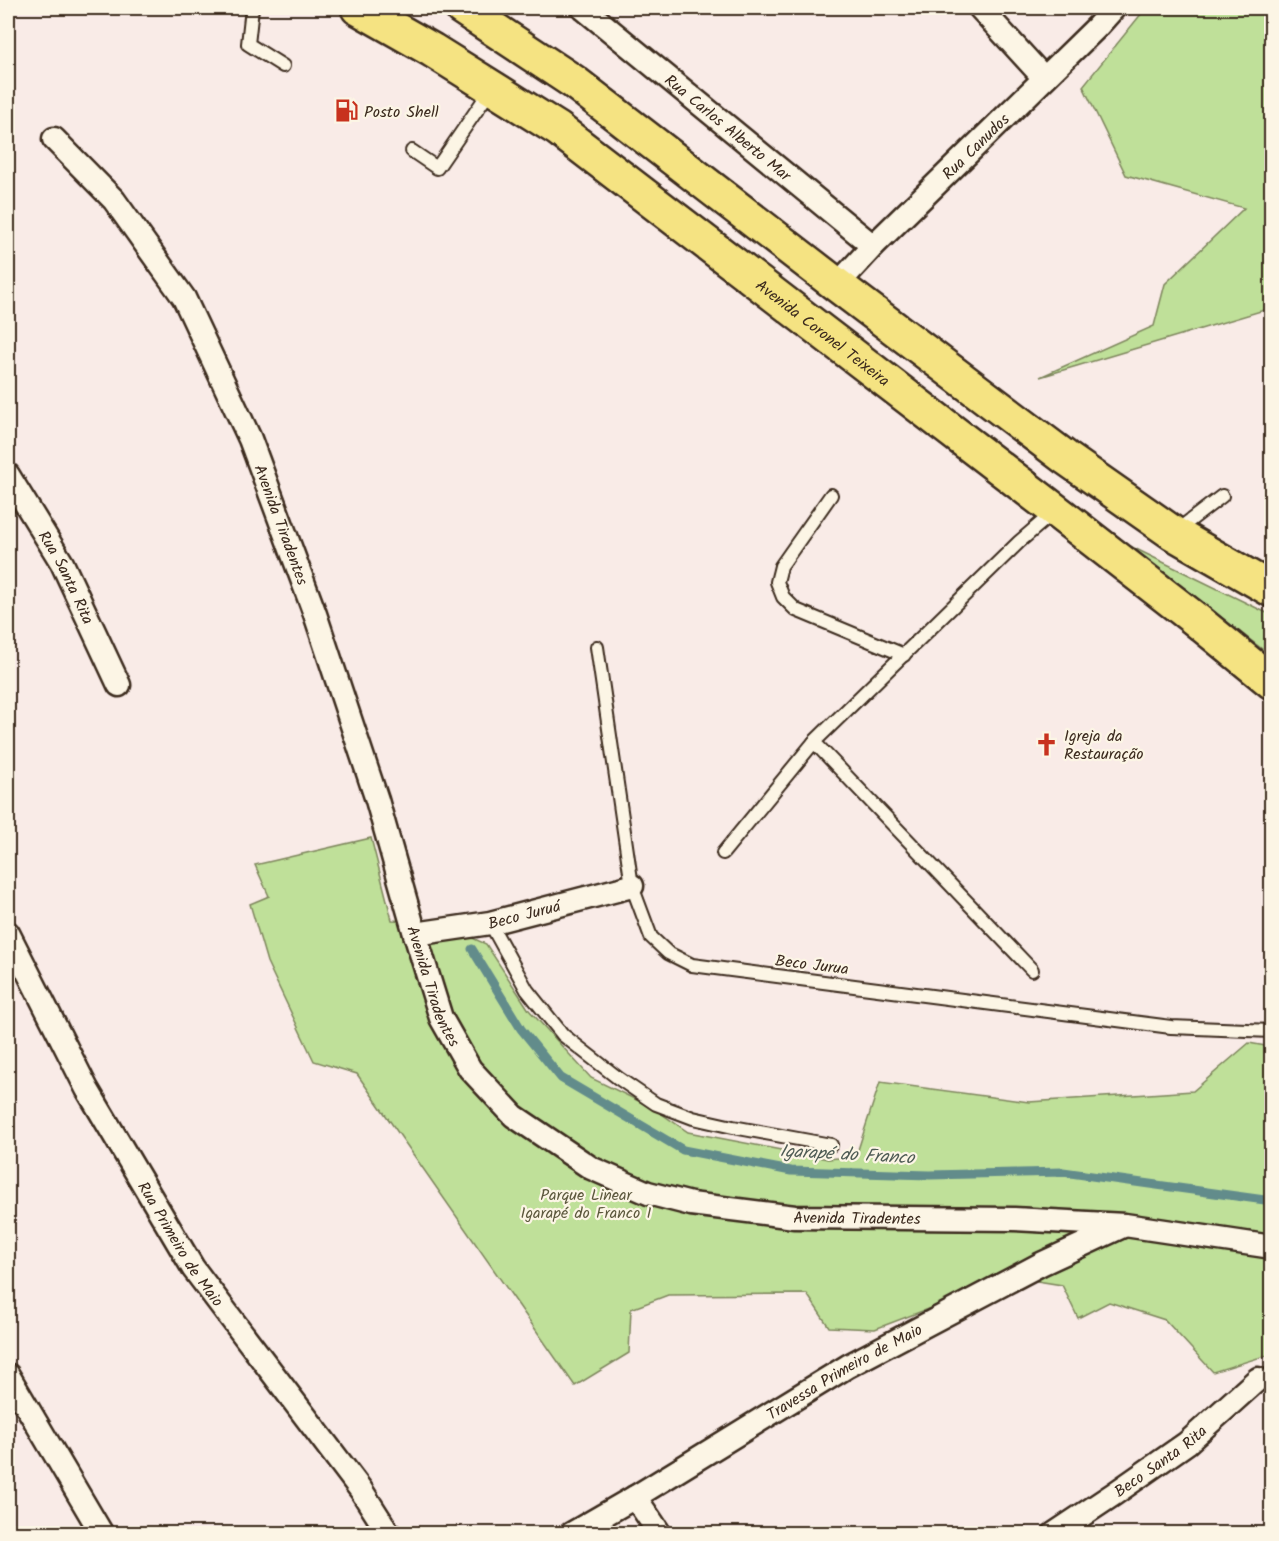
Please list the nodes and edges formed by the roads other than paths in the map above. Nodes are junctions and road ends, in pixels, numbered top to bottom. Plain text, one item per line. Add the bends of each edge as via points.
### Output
1 (252, 8) edge
2 (358, 8) edge
3 (462, 8) edge
4 (583, 8) edge
5 (980, 8) edge
6 (1114, 8) edge
7 (283, 66) dead end
8 (1044, 78) junction
9 (492, 88) junction
10 (54, 139) dead end
11 (412, 151) dead end
12 (873, 246) junction
13 (837, 285) junction
14 (8, 475) edge
15 (831, 495) dead end
16 (1222, 496) dead end
17 (1056, 511) junction
18 (1173, 533) junction
19 (1272, 590) edge
20 (597, 647) dead end
21 (904, 655) junction
22 (1272, 682) edge
23 (119, 685) dead end
24 (814, 742) junction
25 (723, 853) dead end
26 (632, 886) junction
27 (490, 923) junction
28 (8, 933) edge
29 (415, 934) junction
30 (1032, 970) dead end
31 (1272, 1031) edge
32 (831, 1146) dead end
33 (1125, 1225) junction
34 (1272, 1247) edge
35 (8, 1375) edge
36 (1258, 1378) dead end
37 (635, 1497) junction
38 (102, 1533) edge
39 (389, 1533) edge
40 (571, 1533) edge
41 (660, 1533) edge
42 (1054, 1533) edge

1 - 7 lane via 248,44
2 - 9 highway, Avenida Coronel Teixeira
3 - 13 highway via 574,82
4 - 12 street, Rua Carlos Alberto Mar
5 - 8 street
6 - 8 street, Rua Canudos
8 - 12 street, Rua Canudos
9 - 11 lane via 437,168
9 - 17 highway, Avenida Coronel Teixeira via 558,129
10 - 29 street, Avenida Tiradentes via 114,200 184,298 250,439 315,614 377,800
12 - 13 street, Rua Canudos
13 - 18 highway via 1066,458
14 - 23 street, Rua Santa Rita via 62,562
15 - 21 lane via 781,566 777,582 783,597 796,609
16 - 18 lane
17 - 21 lane
17 - 22 highway, Avenida Coronel Teixeira
18 - 19 highway
20 - 26 lane, Beco Jurua
21 - 24 lane
24 - 25 lane
24 - 30 lane
26 - 27 street, Beco Juruá
26 - 31 lane, Beco Jurua via 651,937 668,953 692,965 1172,1027
27 - 29 street, Beco Juruá
27 - 32 lane via 527,990 563,1035 656,1104 693,1118
28 - 39 street, Rua Primeiro de Maio via 87,1089 193,1268 361,1490
29 - 33 street, Avenida Tiradentes via 441,1018 470,1069 514,1116 591,1168 648,1193 691,1204 795,1217 1014,1219
33 - 34 street, Avenida Tiradentes
33 - 37 street, Travessa Primeiro de Maio via 1041,1264 848,1366
35 - 38 street
36 - 42 street, Beco Santa Rita via 1187,1443
37 - 40 street, Travessa Primeiro de Maio
37 - 41 street

